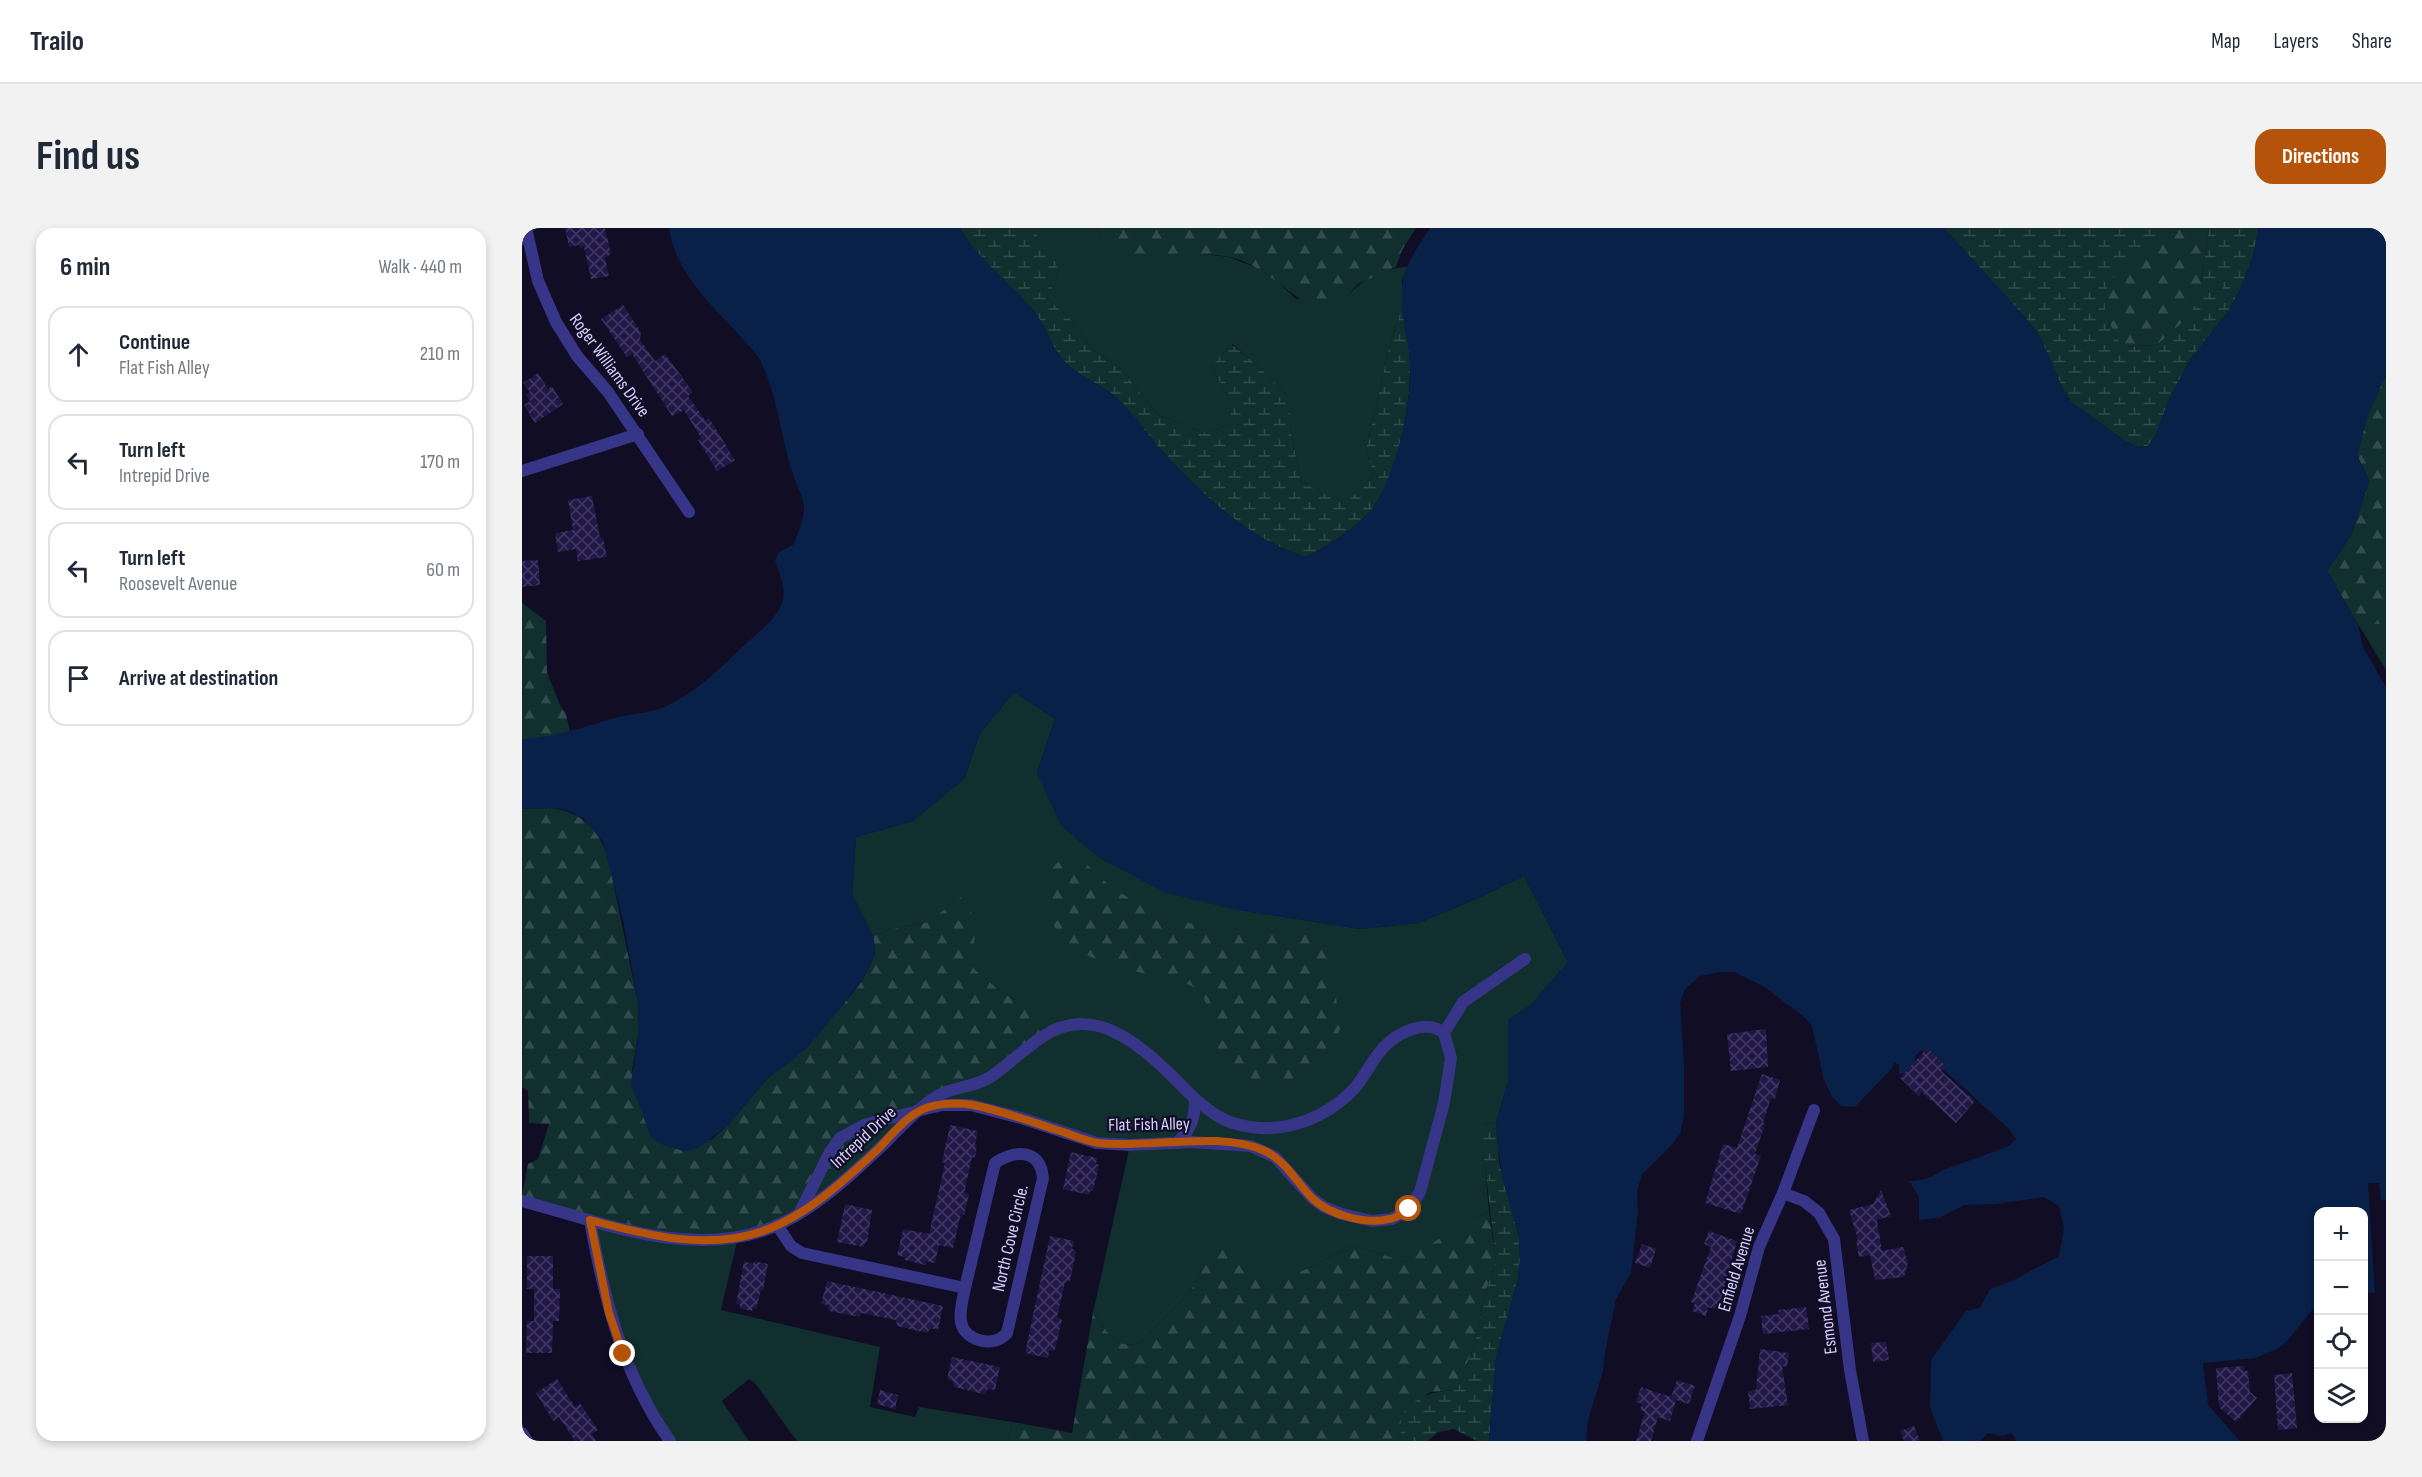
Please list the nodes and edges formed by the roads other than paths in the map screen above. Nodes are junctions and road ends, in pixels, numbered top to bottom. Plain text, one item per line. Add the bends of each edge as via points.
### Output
1 (526, 228) edge
2 (638, 434) junction
3 (522, 471) edge
4 (689, 512) dead end
5 (1526, 959) dead end
6 (1444, 1033) junction
7 (1195, 1099) junction
8 (1814, 1110) dead end
9 (916, 1112) junction
10 (1177, 1143) junction
11 (1783, 1193) junction
12 (522, 1202) edge
13 (800, 1212) junction
14 (590, 1220) junction
15 (777, 1225) junction
16 (965, 1288) junction
17 (522, 1433) edge
18 (527, 1441) edge
19 (670, 1441) edge
20 (1697, 1441) edge
21 (1863, 1441) edge

1 - 2 street, Roger Williams Drive via 538,281 556,322 577,356
2 - 3 street
2 - 4 street, Roger Williams Drive
5 - 6 street via 1463,1002
6 - 7 street, Intrepid Drive via 1430,1026 1402,1034 1383,1048 1344,1099 1298,1124 1280,1128 1235,1124
6 - 10 street, Flat Fish Alley via 1451,1058 1444,1103 1420,1192 1409,1209 1392,1219 1372,1221 1324,1207 1275,1157 1251,1146
7 - 9 street, Intrepid Drive via 1131,1039 1104,1028 1073,1024 1043,1036 985,1081 937,1096
7 - 10 street via 1195,1117 1189,1131
8 - 11 street, Enfield Avenue
9 - 10 street, Flat Fish Alley via 942,1105 971,1105 1096,1143
9 - 13 street, Intrepid Drive via 839,1184
9 - 13 street, Flat Fish Alley via 864,1125 840,1138
11 - 20 street, Enfield Avenue via 1759,1247
11 - 21 street, Esmond Avenue via 1804,1201 1819,1213 1834,1239
12 - 14 street, Intrepid Drive
13 - 15 street, Intrepid Drive
14 - 15 street, Intrepid Drive via 644,1235 708,1241 745,1236
14 - 19 street via 607,1303 623,1354
15 - 16 street, North Cove Circle. via 791,1246 802,1253
16 - 16 street, North Cove Circle. via 960,1320 964,1330 981,1340 993,1342 1003,1338 1043,1178 1042,1167 1026,1154 1016,1153 995,1163
17 - 18 street

